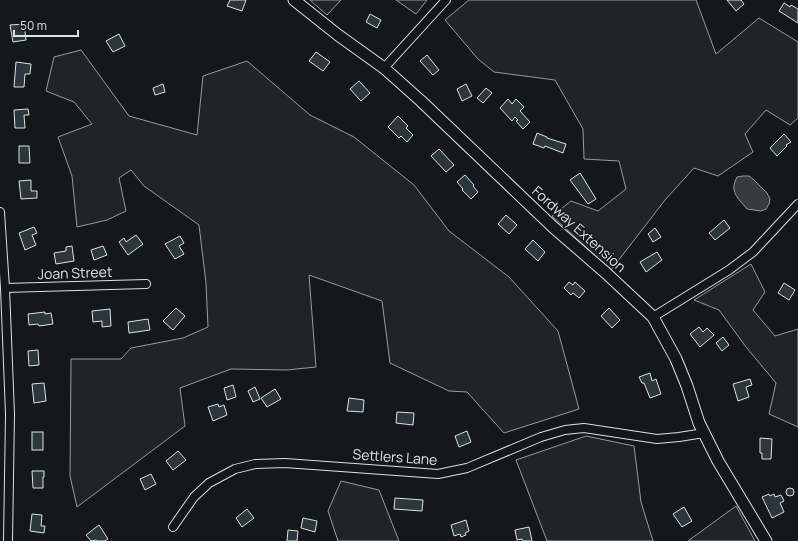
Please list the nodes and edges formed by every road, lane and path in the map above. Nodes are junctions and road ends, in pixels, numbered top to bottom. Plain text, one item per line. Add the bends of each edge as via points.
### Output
1 (294, 0) edge
2 (446, 0) edge
3 (384, 68) junction
4 (798, 204) edge
5 (0, 212) edge
6 (791, 213) junction
7 (798, 218) edge
8 (146, 284) dead end
9 (5, 288) junction
10 (653, 317) junction
11 (704, 433) junction
12 (173, 527) dead end
13 (8, 541) edge
14 (766, 541) edge

1 - 3 street, Fordway Extension
2 - 3 street
3 - 10 street, Fordway Extension
4 - 6 street
5 - 9 street
6 - 7 street
6 - 10 street via 753,252 729,270
8 - 9 street, Joan Street
9 - 13 street via 10,414
10 - 11 street, Fordway Extension via 676,358
11 - 12 street, Settlers Lane via 657,438 590,428 565,430 541,437 467,468 438,474 285,463 255,464 235,469 209,483 194,497
11 - 14 street, Fordway Extension via 728,479

